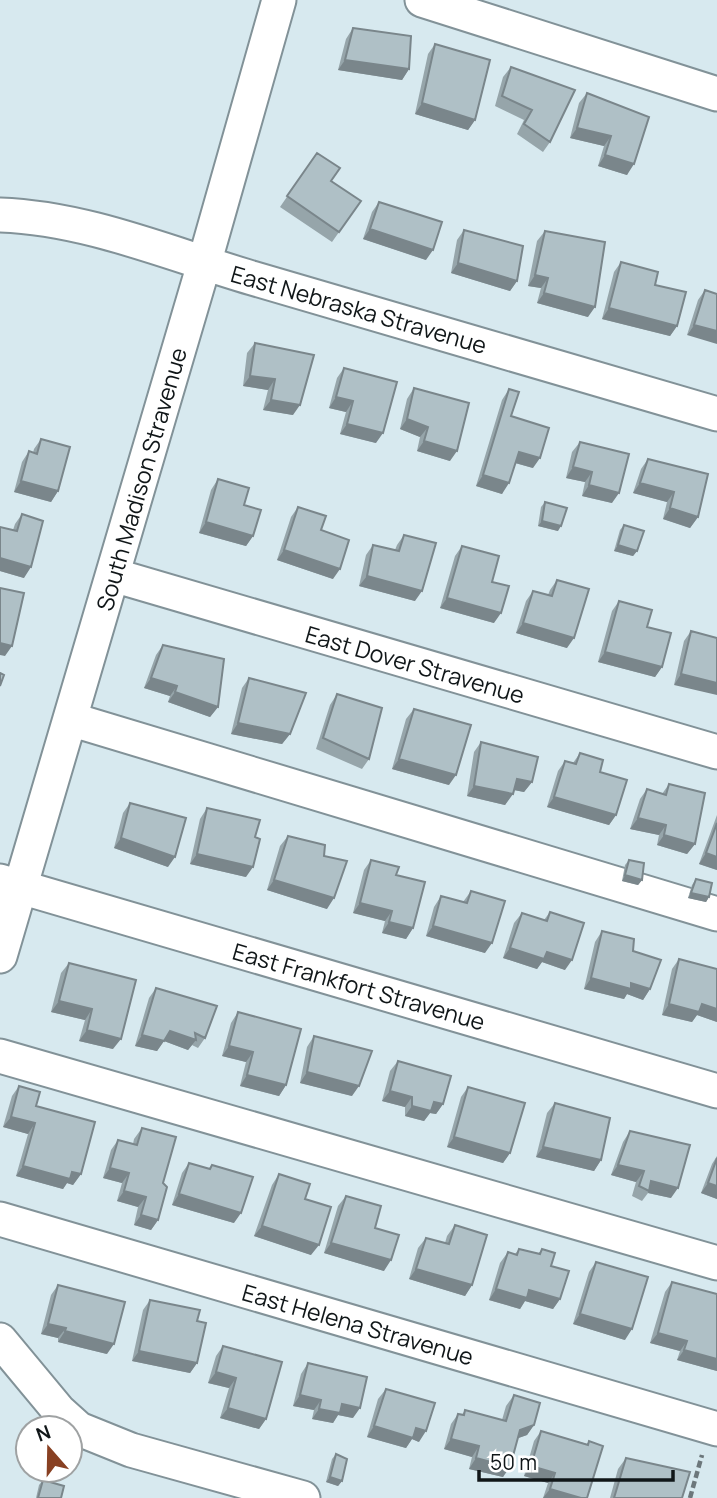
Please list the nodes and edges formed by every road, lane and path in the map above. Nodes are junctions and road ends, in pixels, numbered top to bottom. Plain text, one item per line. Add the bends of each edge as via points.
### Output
1 (279, 0) edge
2 (422, 0) edge
3 (717, 94) edge
4 (0, 215) edge
5 (204, 264) junction
6 (717, 414) edge
7 (113, 575) junction
8 (70, 719) junction
9 (717, 752) edge
10 (10, 884) edge
11 (717, 914) edge
12 (0, 956) edge
13 (0, 1056) edge
14 (717, 1091) edge
15 (0, 1219) edge
16 (717, 1263) edge
17 (0, 1340) edge
18 (717, 1429) edge
19 (303, 1498) edge

1 - 5 street, South Madison Stravenue
2 - 3 street
4 - 5 street, East Nebraska Stravenue via 81,227
5 - 6 street, East Nebraska Stravenue
5 - 7 street, South Madison Stravenue
7 - 8 street, South Madison Stravenue
7 - 9 street, East Dover Stravenue
8 - 10 street, South Madison Stravenue
8 - 11 street
10 - 12 street, South Madison Stravenue
10 - 14 street, East Frankfort Stravenue
13 - 16 street
15 - 18 street, East Helena Stravenue
17 - 19 street via 79,1429 131,1450

